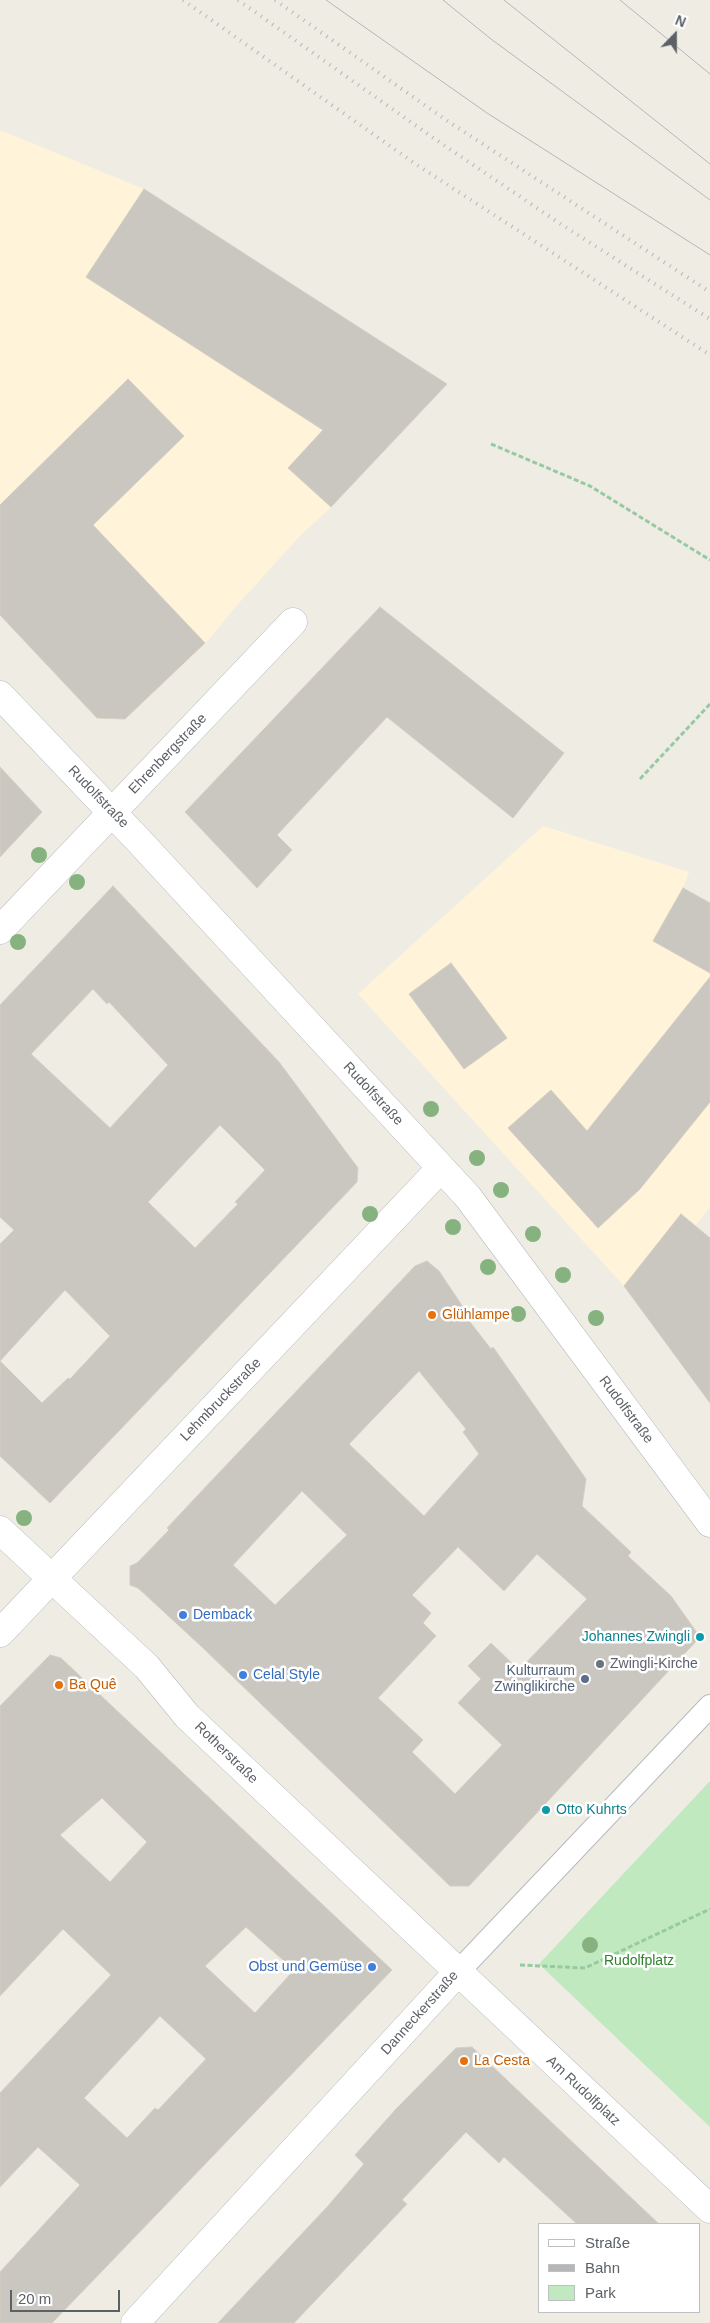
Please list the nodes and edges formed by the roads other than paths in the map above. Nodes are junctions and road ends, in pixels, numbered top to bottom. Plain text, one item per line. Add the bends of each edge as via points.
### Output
1 (293, 622) dead end
2 (0, 695) edge
3 (112, 813) junction
4 (0, 930) edge
5 (441, 1168) junction
6 (710, 1523) edge
7 (0, 1530) edge
8 (52, 1578) junction
9 (0, 1633) edge
10 (710, 1706) edge
11 (457, 1973) junction
12 (710, 2209) edge
13 (135, 2323) edge

1 - 3 street, Ehrenbergstraße
2 - 3 street, Rudolfstraße
3 - 4 street, Ehrenbergstraße
3 - 5 street, Rudolfstraße
5 - 6 street, Rudolfstraße via 468,1197
5 - 8 street, Lehmbruckstraße
7 - 8 street, Rotherstraße
8 - 9 street, Lehmbruckstraße
8 - 11 street, Rotherstraße via 147,1667 187,1716
10 - 11 street, Danneckerstraße
11 - 12 street, Am Rudolfplatz
11 - 13 street, Danneckerstraße

